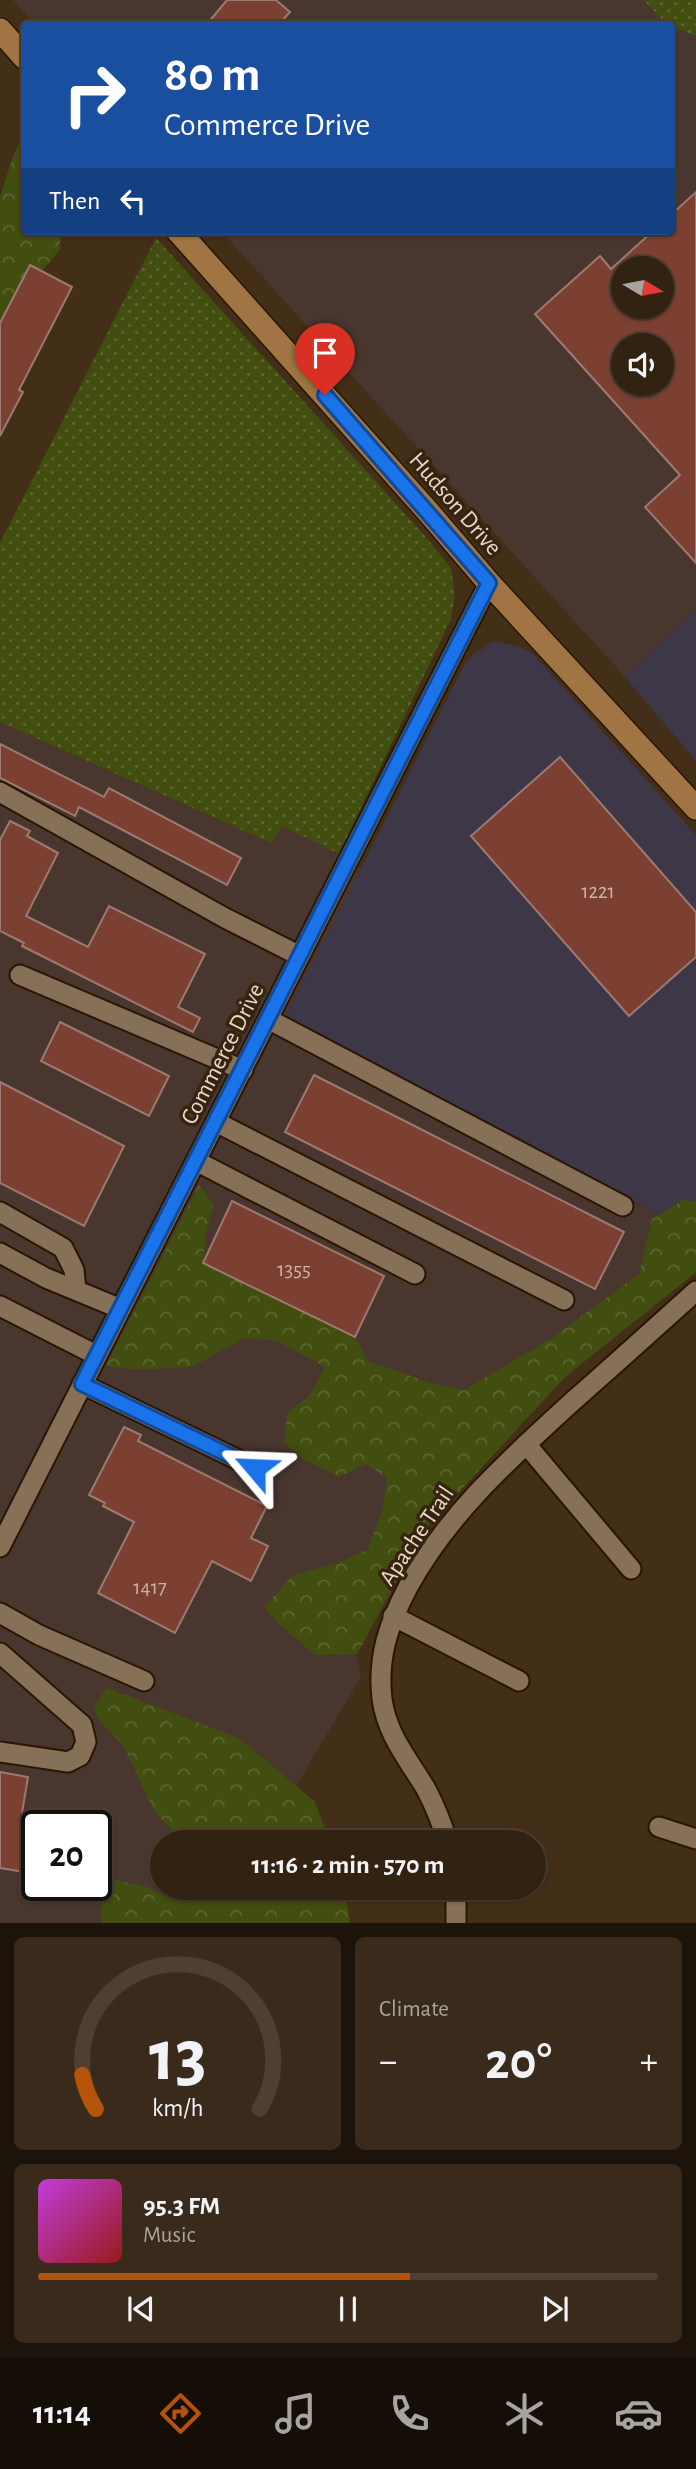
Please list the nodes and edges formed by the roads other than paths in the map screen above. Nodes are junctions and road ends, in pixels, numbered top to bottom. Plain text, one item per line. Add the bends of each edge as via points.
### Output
1 (0, 30) edge
2 (21, 54) edge
3 (182, 235) edge
4 (489, 583) junction
5 (0, 792) edge
6 (696, 808) edge
7 (300, 956) junction
8 (20, 975) dead end
9 (268, 1019) junction
10 (243, 1070) junction
11 (216, 1122) junction
12 (197, 1161) junction
13 (623, 1206) dead end
14 (0, 1212) edge
15 (0, 1253) edge
16 (415, 1274) dead end
17 (76, 1290) junction
18 (695, 1292) edge
19 (564, 1300) dead end
20 (0, 1306) edge
21 (121, 1309) junction
22 (96, 1355) junction
23 (82, 1384) junction
24 (526, 1444) junction
25 (255, 1468) dead end
26 (0, 1547) edge
27 (631, 1569) dead end
28 (0, 1613) edge
29 (393, 1616) junction
30 (0, 1653) edge
31 (144, 1681) dead end
32 (519, 1681) dead end
33 (0, 1752) edge
34 (659, 1827) dead end
35 (443, 1830) edge
36 (696, 1839) edge
37 (456, 1900) edge
38 (456, 1923) edge

1 - 2 main road
3 - 4 main road, Hudson Drive
4 - 6 main road, Hudson Drive
4 - 7 street, Commerce Drive
5 - 7 street
7 - 9 street, Commerce Drive
8 - 10 street
9 - 10 street, Commerce Drive
9 - 13 street
10 - 11 street, Commerce Drive
11 - 12 street, Commerce Drive
11 - 19 street
12 - 16 street
12 - 21 street, Commerce Drive
14 - 17 street via 63,1248 74,1270
15 - 17 street
17 - 21 street
18 - 24 street, Apache Trail
20 - 22 street
21 - 22 street, Commerce Drive
22 - 23 street, Commerce Drive
23 - 25 street
23 - 26 street, Commerce Drive
24 - 27 street
24 - 29 street, Apache Trail via 477,1490 440,1536
28 - 31 street
29 - 32 street
29 - 35 street, Apache Trail via 381,1668 384,1711
30 - 33 street via 82,1725 86,1742 80,1756 68,1762
34 - 36 street
37 - 38 street

